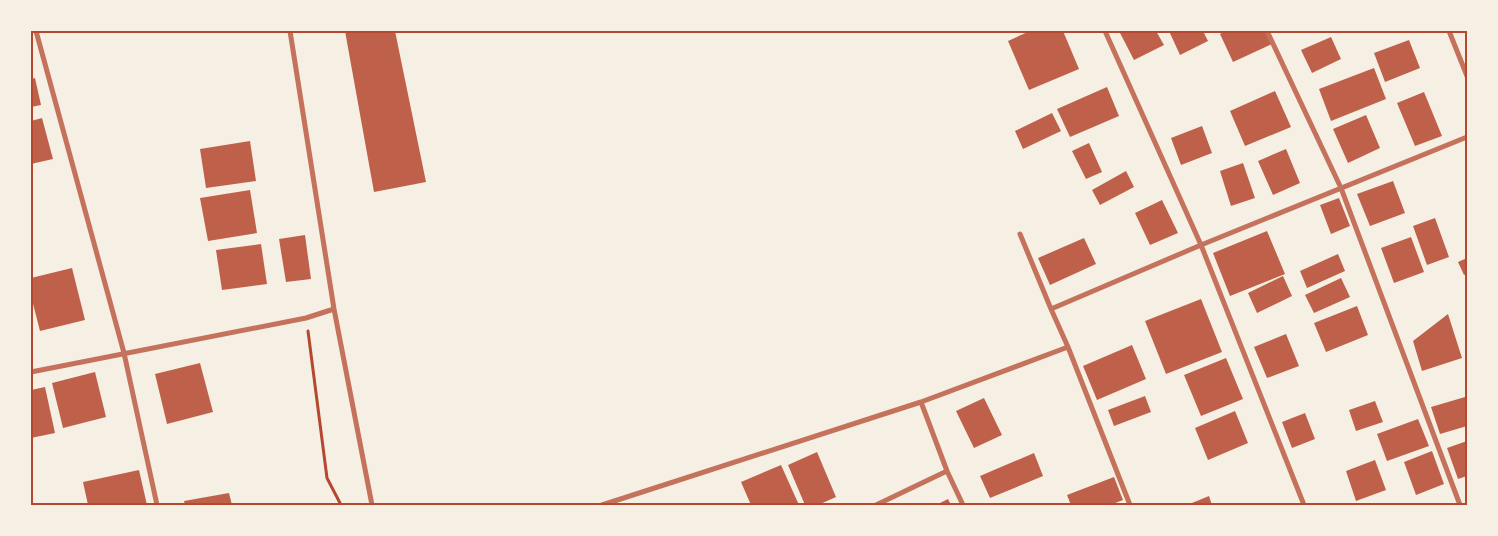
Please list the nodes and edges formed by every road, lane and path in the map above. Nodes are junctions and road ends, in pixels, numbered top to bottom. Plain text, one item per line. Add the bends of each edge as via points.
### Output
1 (36, 31) edge
2 (290, 31) edge
3 (1105, 31) edge
4 (1267, 31) edge
5 (1449, 31) edge
6 (1467, 76) edge
7 (1467, 137) edge
8 (1341, 188) junction
9 (1020, 234) dead end
10 (1200, 245) junction
11 (334, 309) junction
12 (1051, 309) junction
13 (306, 318) junction
14 (1068, 347) junction
15 (124, 353) junction
16 (31, 372) edge
17 (921, 402) junction
18 (947, 471) junction
19 (158, 505) edge
20 (341, 505) edge
21 (372, 505) edge
22 (602, 505) edge
23 (876, 505) edge
24 (963, 505) edge
25 (1130, 505) edge
26 (1304, 505) edge
27 (1460, 505) edge

1 - 15 street
2 - 11 street
3 - 10 street
4 - 8 street
5 - 6 street
7 - 8 street
8 - 10 street
8 - 27 street
9 - 12 street
10 - 12 street
10 - 26 street
11 - 13 street
11 - 21 street
12 - 14 street
13 - 15 street
13 - 20 path via 327,478
14 - 17 street
14 - 25 street
15 - 16 street
15 - 19 street
17 - 18 street
17 - 22 street
18 - 23 street
18 - 24 street

